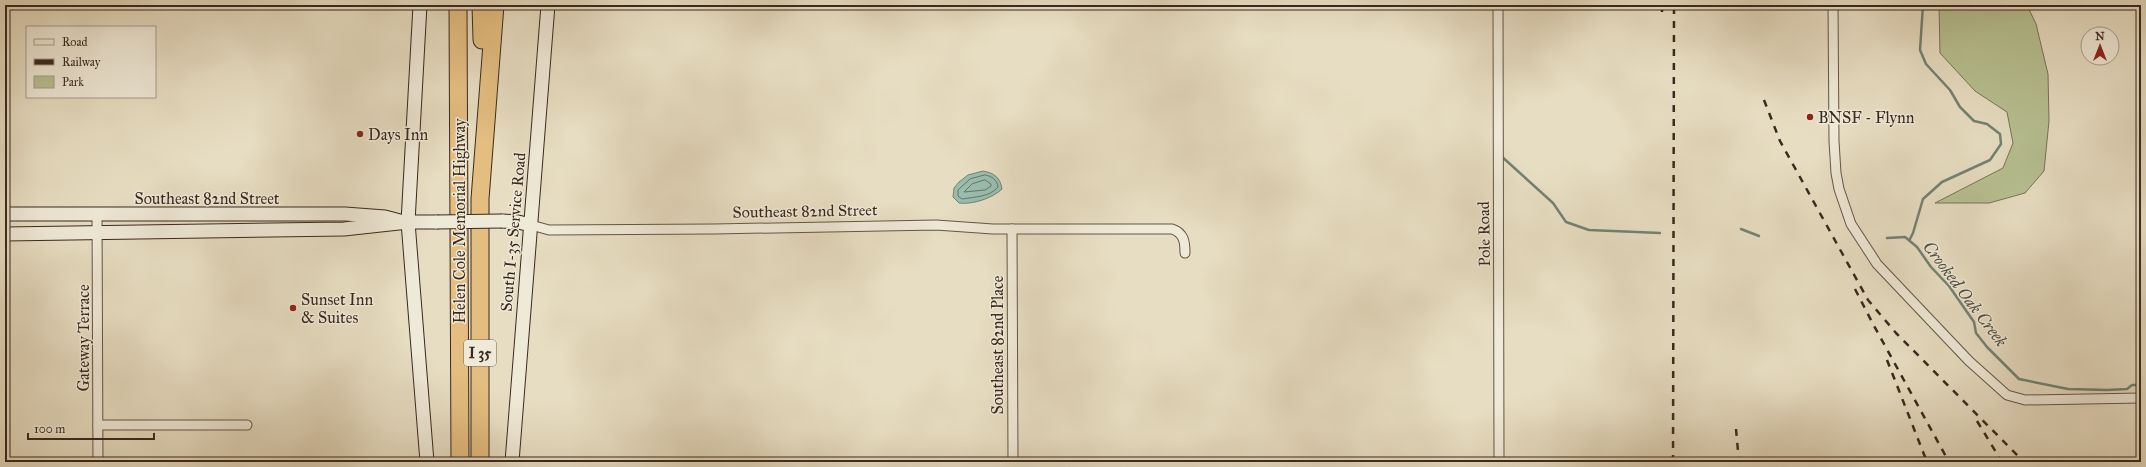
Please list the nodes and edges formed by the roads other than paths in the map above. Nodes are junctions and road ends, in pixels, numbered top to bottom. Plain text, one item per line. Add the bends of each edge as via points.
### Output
1 (420, 5) edge
2 (458, 5) edge
3 (481, 5) edge
4 (494, 5) edge
5 (548, 5) edge
6 (1498, 5) edge
7 (1832, 5) edge
8 (485, 136) junction
9 (5, 214) edge
10 (97, 214) junction
11 (408, 222) junction
12 (531, 225) junction
13 (1012, 228) junction
14 (97, 233) junction
15 (5, 234) edge
16 (1185, 253) dead end
17 (2141, 398) edge
18 (98, 425) junction
19 (247, 425) dead end
20 (98, 462) edge
21 (428, 462) edge
22 (460, 462) edge
23 (480, 462) edge
24 (512, 462) edge
25 (1013, 462) edge
26 (1499, 462) edge

1 - 11 street
2 - 22 highway, Helen Cole Memorial Highway / I 35
3 - 8 highway, I 35
4 - 8 highway
5 - 12 street, South I-35 Service Road
6 - 26 street, Pole Road
7 - 17 street via 1836,173 1851,224 1877,264 1969,361 2007,395 2025,400
8 - 23 highway, Helen Cole Memorial Highway / I 35 via 480,199
9 - 10 street, Southeast 82nd Street
10 - 11 street, Southeast 82nd Street via 345,214 386,217
10 - 14 street, Gateway Terrace
11 - 12 street, Southeast 82nd Street, bridge via 502,221
11 - 14 street, Southeast 82nd Street via 344,229
11 - 21 street
12 - 13 street, Southeast 82nd Street via 549,230 936,225
12 - 24 street, South I-35 Service Road
13 - 16 street, Southeast 82nd Street via 1172,229 1184,238
13 - 25 street, Southeast 82nd Place
14 - 15 street, Southeast 82nd Street
14 - 18 street, Gateway Terrace
18 - 19 street
18 - 20 street, Gateway Terrace

